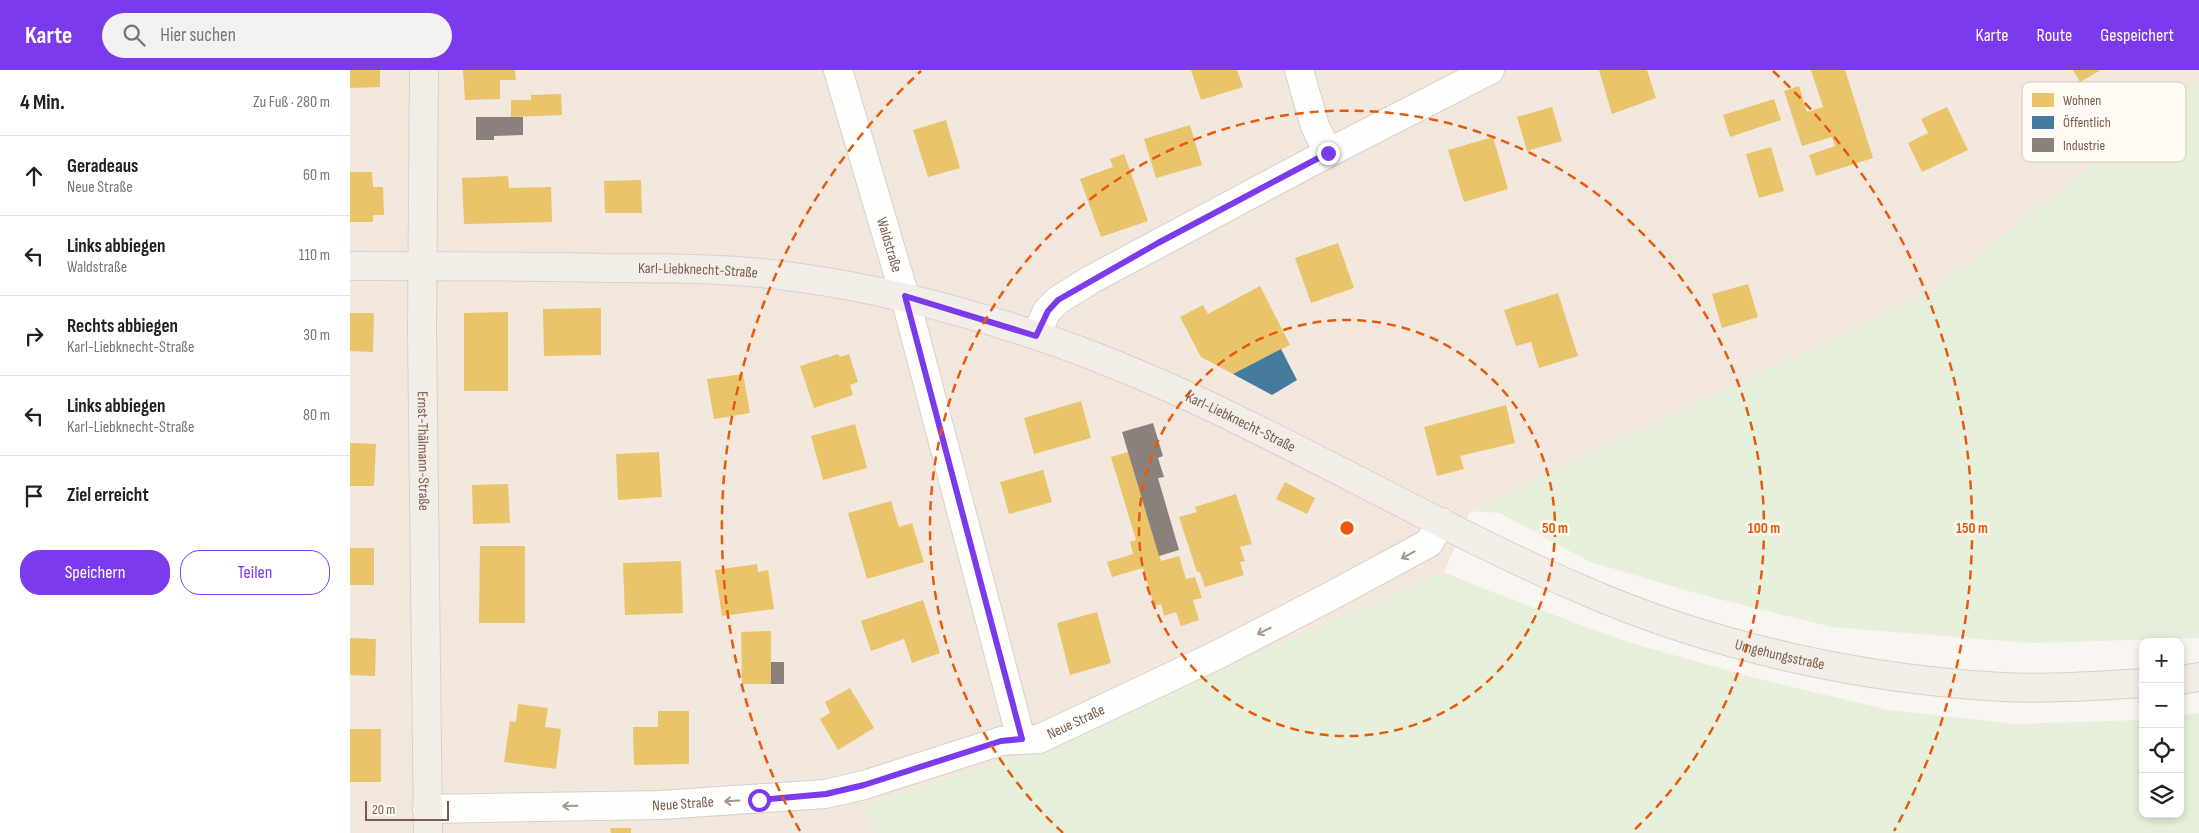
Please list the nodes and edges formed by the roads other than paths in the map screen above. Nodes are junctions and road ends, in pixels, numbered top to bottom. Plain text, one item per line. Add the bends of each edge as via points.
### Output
1 (424, 70) edge
2 (838, 70) edge
3 (1299, 70) edge
4 (1490, 70) edge
5 (1328, 153) junction
6 (350, 266) edge
7 (422, 266) junction
8 (905, 296) junction
9 (1036, 336) junction
10 (1441, 522) junction
11 (2199, 677) edge
12 (2184, 679) edge
13 (2139, 683) edge
14 (1022, 739) junction
15 (428, 821) edge

1 - 7 main road, Ernst-Thälmann-Straße
2 - 8 street, Waldstraße
3 - 5 street
4 - 5 street
5 - 9 street via 1067,295 1048,311
6 - 7 main road, Karl-Liebknecht-Straße
7 - 8 main road, Karl-Liebknecht-Straße via 683,268 798,277
7 - 15 main road, Ernst-Thälmann-Straße
8 - 9 main road, Karl-Liebknecht-Straße
8 - 14 street, Waldstraße
9 - 10 main road, Karl-Liebknecht-Straße via 1155,380
10 - 13 main road, Umgehungsstraße via 1585,591 1656,618 1752,648 1831,666 2003,687
10 -> 14 street, Neue Straße via 1429,543 1321,602 1039,739
11 - 12 main road
14 -> 15 street, Neue Straße via 1001,741 826,794

